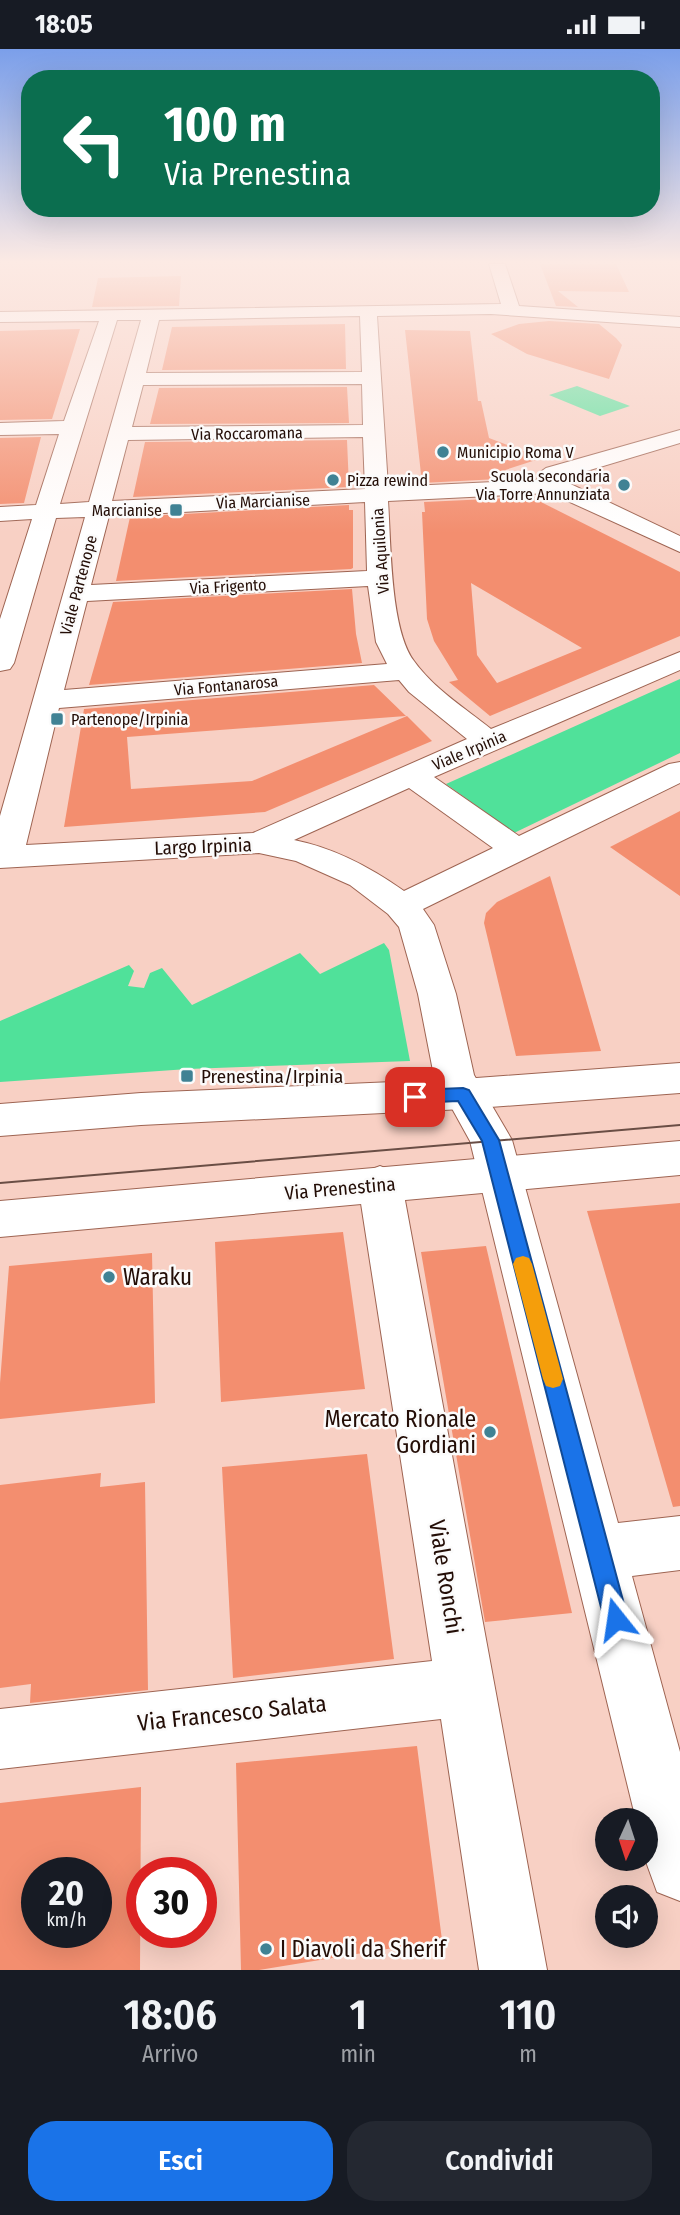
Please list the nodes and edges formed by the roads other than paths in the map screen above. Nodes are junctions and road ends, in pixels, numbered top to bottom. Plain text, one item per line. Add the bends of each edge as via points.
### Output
1 (97, 354) edge
2 (143, 354) edge
3 (370, 354) edge
4 (135, 379) junction
5 (371, 379) junction
6 (72, 427) junction
7 (0, 429) edge
8 (373, 431) junction
9 (120, 434) junction
10 (680, 436) edge
11 (553, 486) junction
12 (377, 496) junction
13 (99, 509) junction
14 (48, 512) junction
15 (0, 514) edge
16 (680, 545) edge
17 (380, 578) junction
18 (76, 594) junction
19 (680, 660) edge
20 (0, 663) edge
21 (406, 671) junction
22 (47, 700) junction
23 (36, 738) junction
24 (488, 741) junction
25 (1, 751) edge
26 (680, 771) edge
27 (411, 775) junction
28 (259, 843) junction
29 (519, 851) junction
30 (3, 857) edge
31 (401, 906) junction
32 (680, 1078) edge
33 (463, 1094) junction
34 (0, 1120) edge
35 (680, 1158) edge
36 (500, 1173) junction
37 (380, 1184) junction
38 (0, 1219) edge
39 (680, 1543) edge
40 (598, 1553) junction
41 (463, 1687) junction
42 (0, 1739) edge
43 (680, 1868) edge
44 (513, 1970) edge

1 - 6 street
2 - 4 street, Viale Partenope
3 - 5 street, Via Aquilonia
4 - 5 street
4 - 9 street, Viale Partenope
5 - 8 street, Via Aquilonia
6 - 7 street
6 - 14 street
8 - 9 street, Via Roccaromana
8 - 12 street, Via Aquilonia
9 - 13 street, Viale Partenope
10 - 11 street via 552,474 547,481
11 - 12 street, Via Marcianise
11 - 16 street
12 - 13 street, Via Marcianise
12 - 17 street, Via Aquilonia
13 - 14 street, Via Marcianise
13 - 18 street, Viale Partenope
14 - 15 street, Via Marcianise
14 - 20 street
17 - 18 street, Via Frigento
17 - 21 street, Via Aquilonia via 390,642
18 - 22 street, Viale Partenope
19 - 24 street, Viale Irpinia
21 - 22 street, Via Fontanarosa
21 - 24 street, Via Aquilonia
22 - 23 street, Viale Partenope
23 - 25 street
23 - 30 street, Viale Partenope
24 - 27 street, Viale Irpinia
26 - 29 street
27 - 28 street, Viale Irpinia
27 - 29 street
28 - 30 street, Largo Irpinia
28 - 31 street, Largo Irpinia via 340,866
29 - 31 street
31 - 33 street, Largo Irpinia via 423,943 454,1076
32 - 33 street
33 - 34 street
33 - 36 street via 491,1140
35 - 36 street, Via Prenestina
36 - 37 street, Via Prenestina
36 - 40 street
37 - 38 street, Via Prenestina
37 - 41 street, Viale Ronchi
39 - 40 street
40 - 43 street
41 - 42 street, Via Francesco Salata
41 - 44 street, Viale Ronchi

